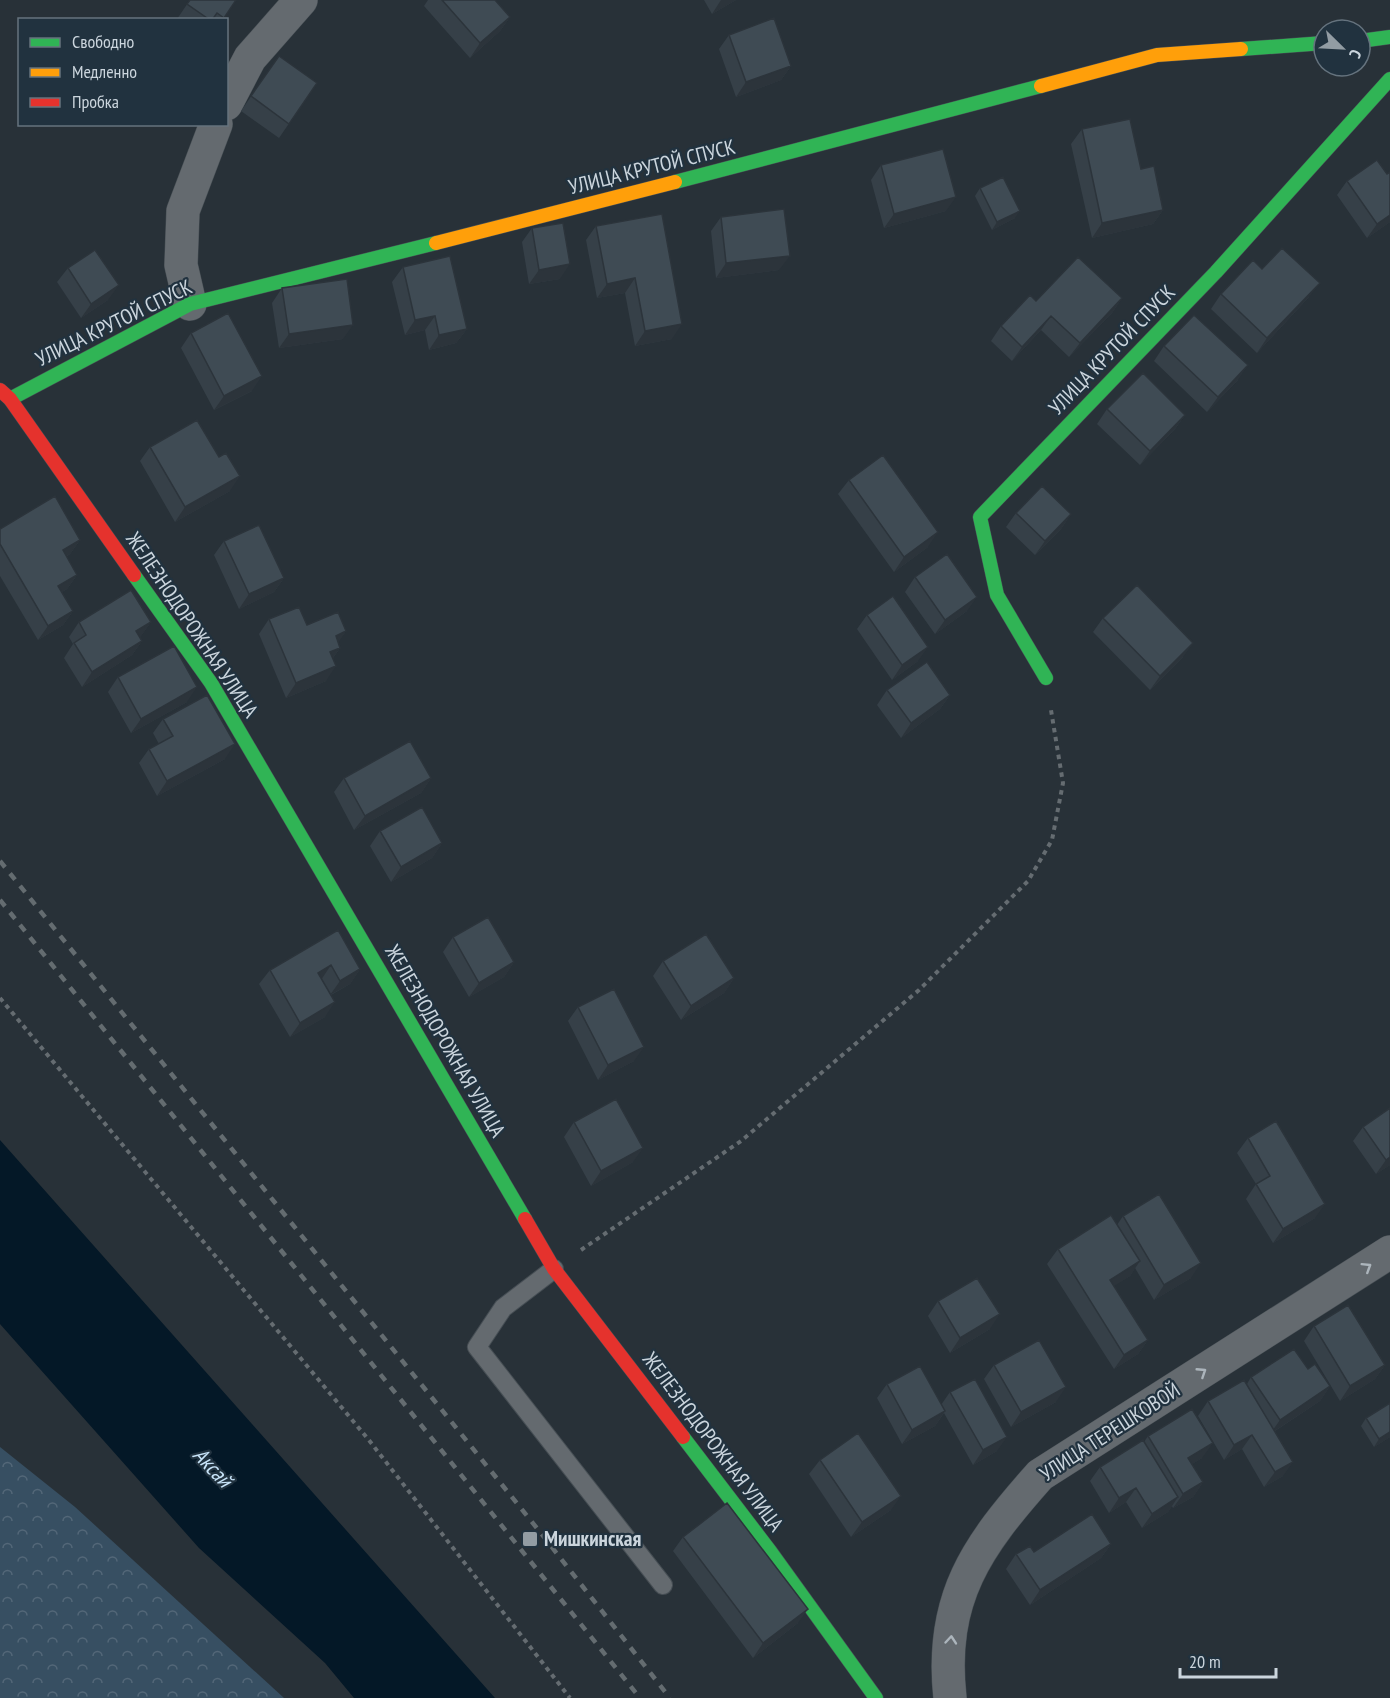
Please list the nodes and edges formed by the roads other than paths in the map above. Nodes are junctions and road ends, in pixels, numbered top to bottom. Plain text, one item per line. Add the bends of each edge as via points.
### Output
1 (301, 0) edge
2 (1390, 37) edge
3 (1372, 39) edge
4 (1312, 44) edge
5 (1390, 79) edge
6 (228, 100) edge
7 (215, 126) edge
8 (190, 304) junction
9 (5, 395) edge
10 (1046, 678) road end
11 (1390, 1252) edge
12 (554, 1269) junction
13 (663, 1585) dead end
14 (876, 1698) edge
15 (950, 1698) edge

1 - 6 street via 250,58
2 - 3 street
4 - 8 street, УЛИЦА КРУТОЙ СПУСК via 1157,55 619,197
5 - 10 street, УЛИЦА КРУТОЙ СПУСК via 1216,272 980,517 997,595
7 - 8 street via 183,211 181,265
8 - 9 street, УЛИЦА КРУТОЙ СПУСК
9 - 12 street, ЖЕЛЕЗНОДОРОЖНАЯ УЛИЦА via 211,683
15 -> 11 street, УЛИЦА ТЕРЕШКОВОЙ via 953,1617 967,1572 997,1524 1040,1475
12 - 13 lane via 503,1308 477,1347
12 - 14 street, ЖЕЛЕЗНОДОРОЖНАЯ УЛИЦА via 770,1551

